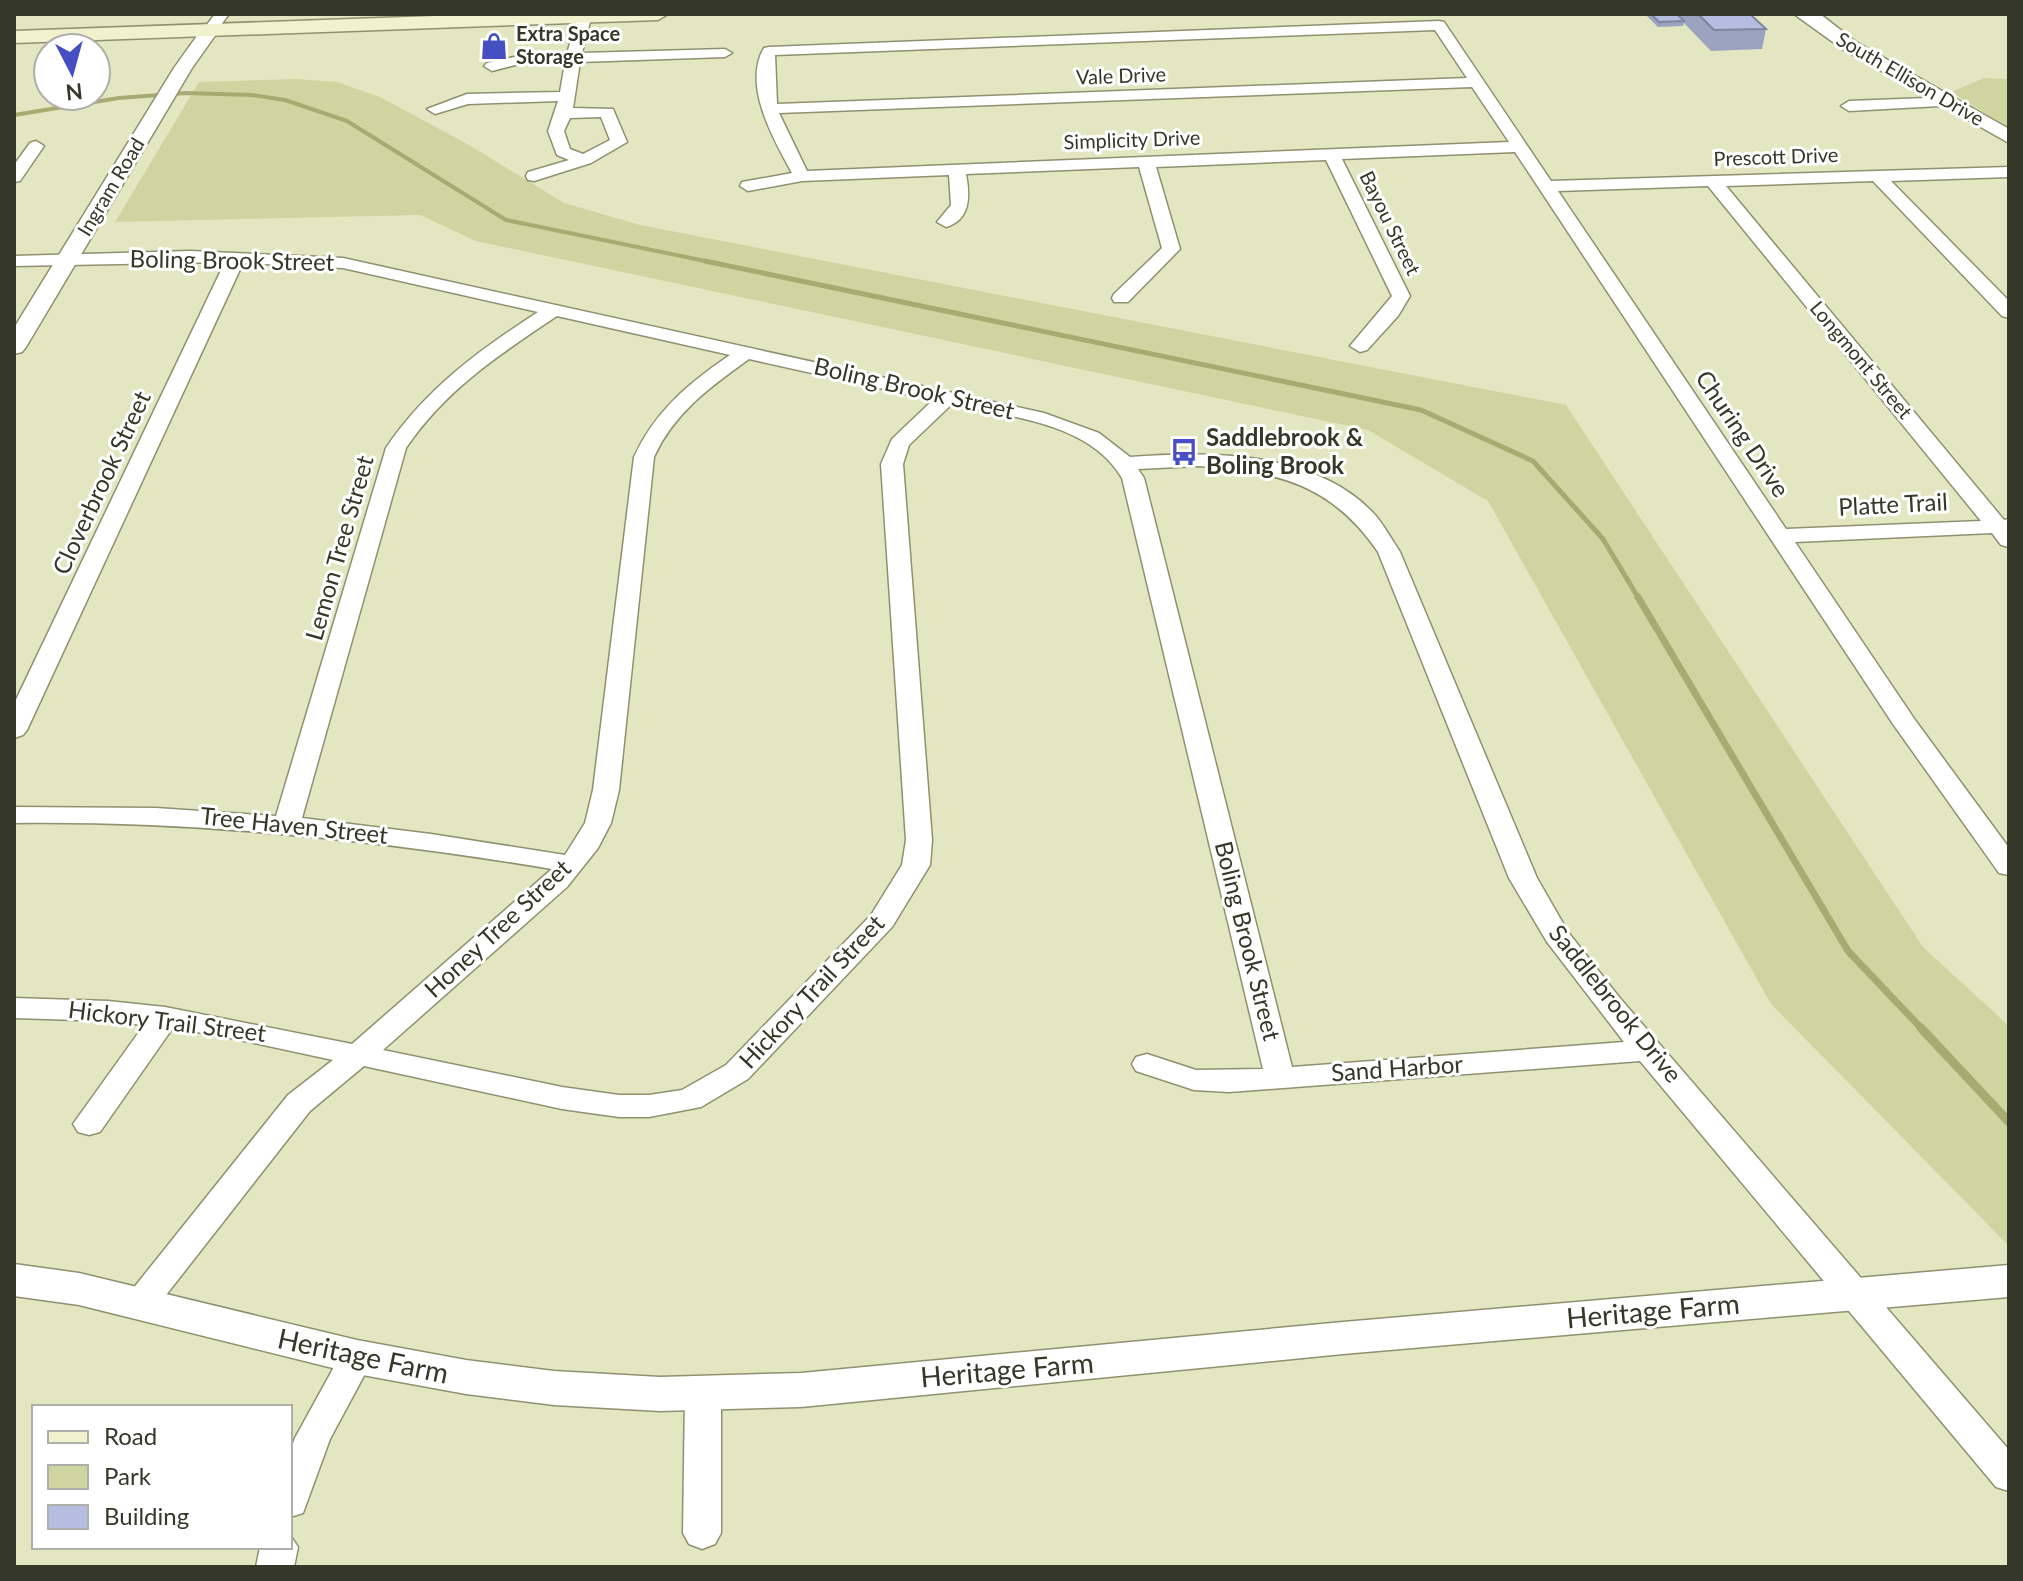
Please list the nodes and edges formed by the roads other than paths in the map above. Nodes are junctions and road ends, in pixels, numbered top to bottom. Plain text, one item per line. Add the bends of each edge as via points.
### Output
1 (658, 14) edge
2 (585, 15) edge
3 (1812, 15) edge
4 (216, 22) edge
5 (14, 37) edge
6 (725, 53) dead end
7 (573, 58) junction
8 (492, 66) dead end
9 (1475, 82) junction
10 (568, 96) junction
11 (1952, 102) junction
12 (1849, 106) dead end
13 (435, 109) dead end
14 (768, 109) junction
15 (564, 113) junction
16 (2009, 137) edge
17 (14, 146) edge
18 (1518, 147) junction
19 (1331, 154) junction
20 (585, 160) junction
21 (1146, 162) junction
22 (956, 169) junction
23 (2009, 172) edge
24 (534, 176) dead end
25 (802, 176) junction
26 (1877, 176) junction
27 (14, 177) edge
28 (1713, 181) junction
29 (748, 186) dead end
30 (1545, 186) junction
31 (946, 222) dead end
32 (236, 258) junction
33 (67, 260) junction
34 (14, 261) edge
35 (1121, 298) dead end
36 (555, 309) junction
37 (2009, 312) edge
38 (1360, 346) dead end
39 (14, 347) edge
40 (746, 352) junction
41 (948, 397) junction
42 (1124, 464) junction
43 (2005, 531) edge
44 (1779, 536) junction
45 (14, 730) edge
46 (14, 815) edge
47 (287, 823) junction
48 (571, 864) junction
49 (2009, 867) edge
50 (14, 1008) edge
51 (165, 1017) junction
52 (1649, 1050) junction
53 (357, 1056) junction
54 (1147, 1064) dead end
55 (1280, 1078) junction
56 (89, 1124) dead end
57 (14, 1280) edge
58 (2009, 1281) edge
59 (1857, 1293) junction
60 (140, 1304) junction
61 (357, 1357) junction
62 (703, 1394) junction
63 (2009, 1476) edge
64 (292, 1496) edge
65 (702, 1533) dead end

1 - 2 main road
2 - 4 main road
2 - 7 street
3 - 11 street, South Ellison Drive via 1850,46
4 - 5 main road
4 - 33 street, Ingram Road
6 - 7 street
7 - 8 street
7 - 10 street
9 - 14 street, Vale Drive
9 - 14 street, Churing Drive via 1439,25 769,51
9 - 18 street, Churing Drive
10 - 13 street via 467,99
10 - 15 street
11 - 12 street
11 - 16 street, South Ellison Drive
14 - 25 street
15 - 20 street via 556,131 559,146
15 - 20 street via 607,112 619,142
17 - 27 street via 36,146
18 - 19 street, Simplicity Drive
18 - 30 street, Churing Drive
19 - 21 street, Simplicity Drive
19 - 38 street, Bayou Street via 1401,296
20 - 24 street
21 - 22 street, Simplicity Drive
21 - 35 street via 1171,249
22 - 25 street, Simplicity Drive
22 - 31 street via 962,204
23 - 26 street, Prescott Drive
25 - 29 street, Simplicity Drive
26 - 28 street, Prescott Drive
26 - 37 street
28 - 30 street, Prescott Drive
28 - 43 street, Longmont Street
30 - 44 street, Churing Drive
32 - 33 street, Boling Brook Street
32 - 36 street, Boling Brook Street via 328,261
32 - 45 street, Cloverbrook Street
33 - 34 street, Boling Brook Street
33 - 39 street, Ingram Road
36 - 40 street, Boling Brook Street
36 - 47 street, Lemon Tree Street via 437,395 396,448
40 - 41 street, Boling Brook Street
40 - 48 street, Honey Tree Street via 671,412 644,457 606,790 598,823
41 - 42 street, Boling Brook Street via 1063,424 1095,439
41 - 53 street, Hickory Trail Street via 904,437 892,464 919,840 916,865 882,921 746,1064 690,1099 619,1106
42 - 52 street, Saddlebrook Drive via 1197,459 1268,468 1327,489 1365,516 1389,552 1528,887 1571,957
42 - 55 street, Boling Brook Street via 1133,478
43 - 44 street, Platte Trail
44 - 49 street, Churing Drive
46 - 47 street, Tree Haven Street via 139,813
47 - 48 street, Tree Haven Street
48 - 53 street, Honey Tree Street
50 - 51 street, Hickory Trail Street
51 - 53 street, Hickory Trail Street via 255,1031
51 - 56 street
52 - 55 street, Sand Harbor
52 - 59 street, Saddlebrook Drive
53 - 60 street, Honey Tree Street via 299,1103
54 - 55 street, Sand Harbor via 1194,1080
57 - 60 street, Heritage Farm
58 - 59 street, Heritage Farm
59 - 62 street, Heritage Farm via 801,1390
59 - 63 street, Saddlebrook Drive
60 - 61 street, Heritage Farm
61 - 62 street, Heritage Farm via 554,1388
61 - 64 street via 313,1438
62 - 65 street

